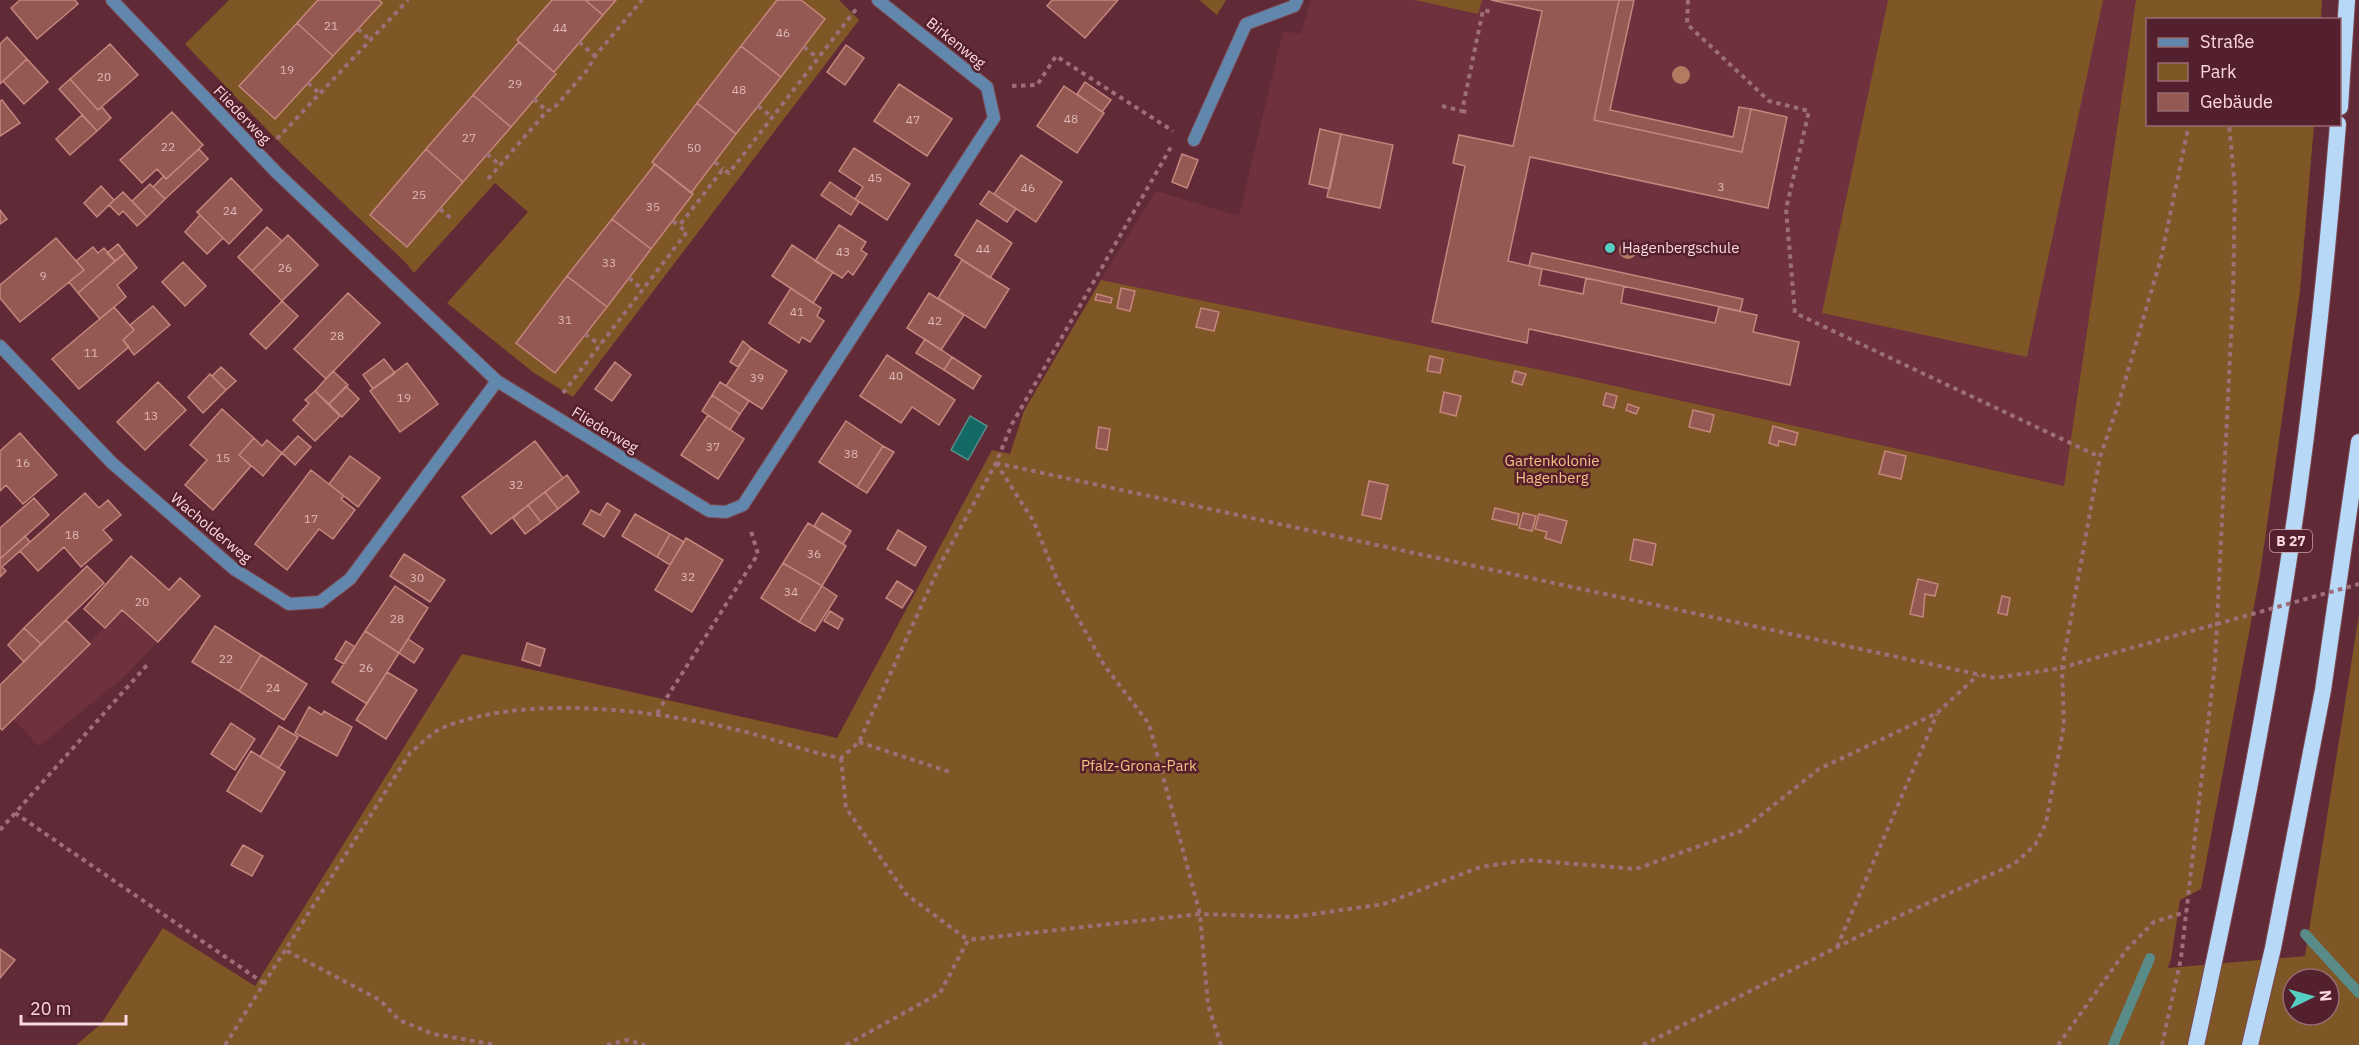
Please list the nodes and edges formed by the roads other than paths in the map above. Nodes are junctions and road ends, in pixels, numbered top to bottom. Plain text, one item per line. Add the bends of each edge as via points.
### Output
1 (112, 0) edge
2 (878, 0) edge
3 (2346, 0) edge
4 (1296, 3) edge
5 (2341, 89) edge
6 (2338, 126) edge
7 (1194, 140) road end
8 (0, 346) edge
9 (497, 381) junction
10 (2359, 442) edge
11 (743, 505) joint
12 (2196, 1045) edge
13 (2250, 1045) edge

1 - 9 street, Fliederweg via 261,157
2 - 11 street, Birkenweg via 987,87 993,118
3 - 5 highway
4 - 7 street via 1246,24
6 - 12 highway, B 27 via 2316,355 2295,517 2250,788
8 - 9 street, Wacholderweg via 112,463 234,569 289,604 320,602 350,579
9 - 11 street, Fliederweg via 709,511 726,512
10 - 13 highway via 2323,690

